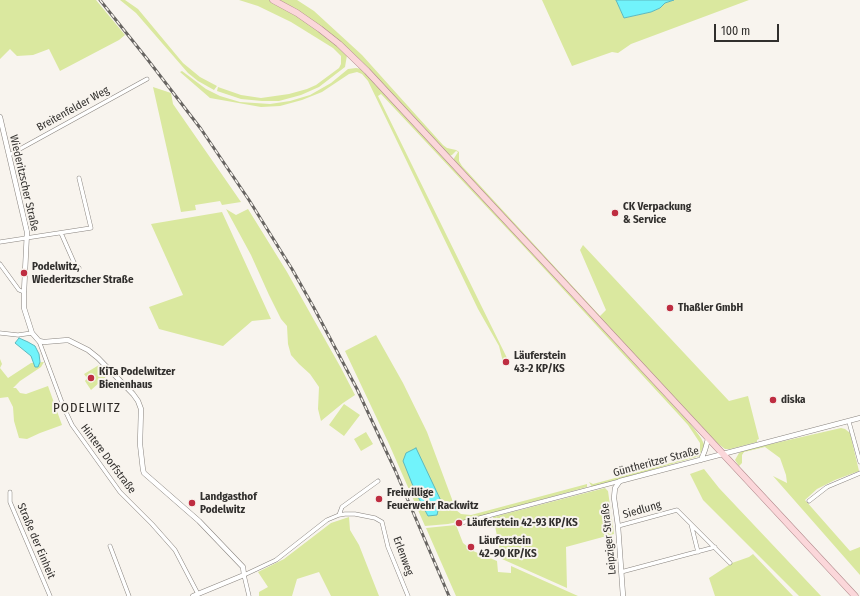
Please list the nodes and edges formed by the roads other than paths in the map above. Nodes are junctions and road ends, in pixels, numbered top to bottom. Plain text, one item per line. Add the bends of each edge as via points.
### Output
1 (273, 0) edge
2 (146, 79) dead end
3 (0, 117) edge
4 (9, 155) junction
5 (80, 178) dead end
6 (61, 233) junction
7 (28, 237) junction
8 (0, 242) edge
9 (0, 264) edge
10 (80, 268) dead end
11 (24, 292) junction
12 (0, 333) edge
13 (32, 333) junction
14 (39, 341) junction
15 (860, 418) edge
16 (849, 422) junction
17 (708, 439) junction
18 (722, 454) junction
19 (701, 460) junction
20 (860, 462) edge
21 (860, 473) edge
22 (378, 481) dead end
23 (620, 481) junction
24 (10, 492) dead end
25 (809, 501) dead end
26 (339, 515) junction
27 (690, 523) junction
28 (456, 524) dead end
29 (618, 526) junction
30 (110, 546) dead end
31 (715, 547) junction
32 (698, 552) junction
33 (730, 563) dead end
34 (621, 572) junction
35 (244, 575) junction
36 (196, 595) edge
37 (50, 596) edge
38 (129, 596) edge
39 (249, 596) edge
40 (408, 596) edge
41 (623, 596) edge
42 (855, 596) edge

1 - 17 main road via 320,29 356,60
2 - 4 street, Breitenfelder Weg
3 - 4 street, Wiederitzscher Straße
4 - 7 street, Wiederitzscher Straße
5 - 6 street via 91,228
6 - 7 street
6 - 10 street via 76,267
7 - 8 street
7 - 11 street, Wiederitzscher Straße
9 - 11 street via 19,290
11 - 13 street, Wiederitzscher Straße via 24,308
12 - 13 street
13 - 14 street, Wiederitzscher Straße
14 - 35 street via 68,340 88,350 96,355 132,394 141,409 140,444 144,473 200,521 243,567
14 - 36 street, Hintere Dorfstraße via 72,425 120,492 176,550
15 - 16 street, Güntheritzer Straße
16 - 18 street, Güntheritzer Straße
16 - 20 street
17 - 18 main road
17 - 19 street
18 - 19 street, Güntheritzer Straße
18 - 42 main road
19 - 23 street, Güntheritzer Straße
21 - 25 street via 827,487
22 - 26 street via 342,507
23 - 28 street, Güntheritzer Straße
23 - 29 street, Leipziger Straße via 614,493
24 - 37 street, Straße der Einheit via 10,502
26 - 35 street via 327,520 276,560
26 - 40 street, Erlenweg via 355,514 382,522 388,547
27 - 29 street, Siedlung via 675,510
27 - 31 street, Siedlung
27 - 32 street
29 - 34 street, Leipziger Straße
30 - 38 street
31 - 32 street
31 - 33 street, Siedlung
32 - 34 street
34 - 41 street, Leipziger Straße
35 - 36 street
35 - 39 street

